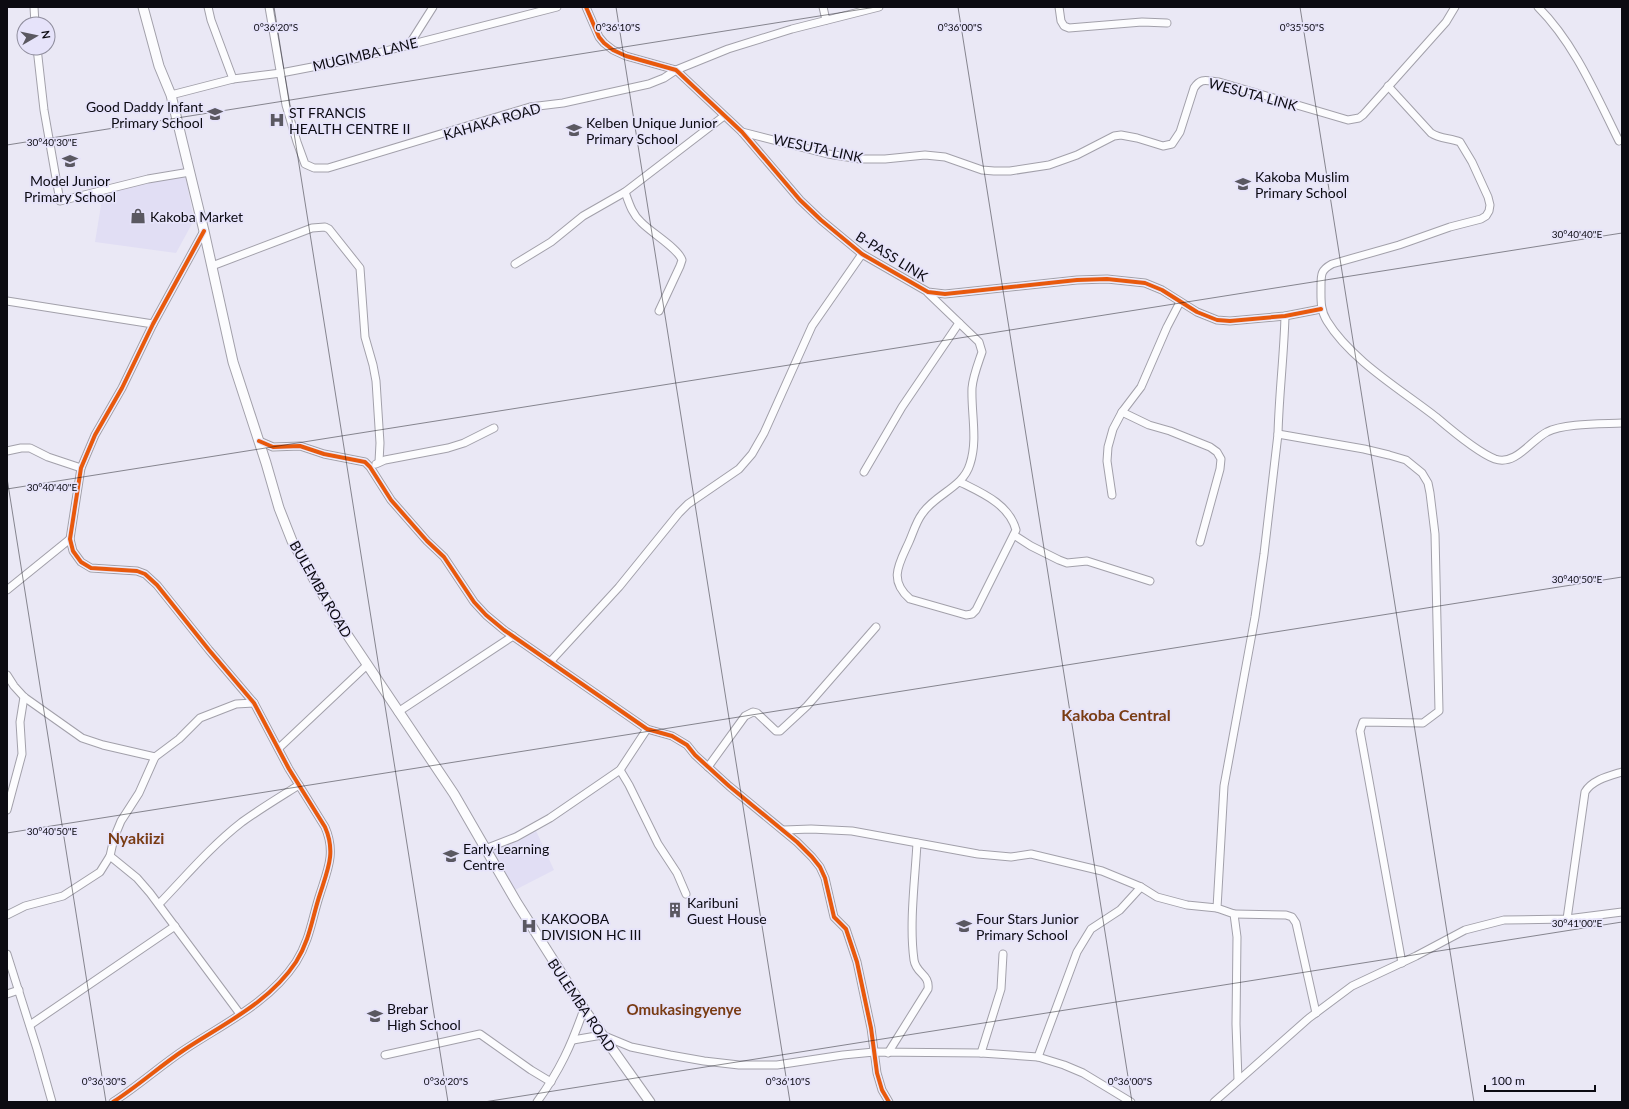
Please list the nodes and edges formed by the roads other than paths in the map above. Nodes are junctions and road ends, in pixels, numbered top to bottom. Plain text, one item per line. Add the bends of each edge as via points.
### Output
1 (143, 7) edge
2 (208, 7) edge
3 (269, 7) edge
4 (433, 7) edge
5 (557, 7) edge
6 (586, 7) edge
7 (823, 7) edge
8 (879, 7) edge
9 (1059, 7) edge
10 (1455, 7) edge
11 (1538, 7) edge
12 (826, 20) junction
13 (1167, 23) dead end
14 (409, 45) junction
15 (38, 56) edge
16 (676, 70) junction
17 (281, 73) junction
18 (234, 79) junction
19 (1388, 86) junction
20 (171, 95) junction
21 (724, 116) junction
22 (742, 132) junction
23 (1619, 141) dead end
24 (190, 172) junction
25 (625, 192) junction
26 (204, 231) junction
27 (862, 254) junction
28 (515, 264) dead end
29 (212, 266) junction
30 (928, 292) junction
31 (7, 301) edge
32 (1180, 302) junction
33 (1321, 309) junction
34 (659, 311) dead end
35 (1285, 316) junction
36 (959, 323) junction
37 (153, 324) junction
38 (1122, 412) junction
39 (1622, 423) edge
40 (494, 428) dead end
41 (1278, 434) junction
42 (259, 441) junction
43 (7, 451) edge
44 (379, 462) junction
45 (370, 466) junction
46 (81, 468) junction
47 (864, 472) dead end
48 (960, 482) junction
49 (1112, 495) dead end
50 (1014, 535) junction
51 (70, 539) junction
52 (1200, 542) dead end
53 (1150, 581) dead end
54 (7, 590) edge
55 (876, 627) dead end
56 (513, 636) junction
57 (550, 662) junction
58 (367, 665) junction
59 (7, 675) edge
60 (24, 697) junction
61 (254, 703) junction
62 (398, 712) junction
63 (647, 729) junction
64 (279, 748) junction
65 (155, 757) junction
66 (708, 767) junction
67 (620, 770) junction
68 (1622, 772) edge
69 (299, 784) junction
70 (7, 810) edge
71 (784, 830) junction
72 (917, 843) junction
73 (485, 849) junction
74 (110, 856) junction
75 (1141, 887) junction
76 (686, 894) dead end
77 (159, 904) junction
78 (1217, 908) junction
79 (1622, 912) edge
80 (1234, 914) junction
81 (7, 915) edge
82 (1567, 919) junction
83 (175, 926) junction
84 (7, 954) edge
85 (1003, 954) dead end
86 (1402, 962) junction
87 (19, 990) junction
88 (7, 994) edge
89 (584, 1009) junction
90 (1316, 1013) junction
91 (240, 1014) junction
92 (30, 1026) junction
93 (602, 1035) junction
94 (573, 1040) junction
95 (874, 1052) junction
96 (888, 1052) junction
97 (981, 1053) junction
98 (385, 1055) dead end
99 (1038, 1057) junction
100 (1238, 1080) junction
101 (552, 1082) junction
102 (52, 1102) edge
103 (114, 1102) edge
104 (537, 1102) edge
105 (650, 1102) edge
106 (889, 1102) edge
107 (1131, 1102) edge
108 (1214, 1102) edge

1 - 20 main road, BULEMBA ROAD via 159,66
2 - 18 street
3 - 17 street, KAHAKA ROAD
4 - 14 street
5 - 14 street, MUGIMBA LANE
6 - 16 street, B-PASS LINK via 599,37 612,50
7 - 12 street
8 - 12 street, KAHAKA ROAD
9 - 13 street via 1061,21 1069,28 1135,22
10 - 19 street, WESUTA LINK via 1446,22
11 - 23 street via 1570,46
12 - 16 street, KAHAKA ROAD via 728,49
14 - 17 street, MUGIMBA LANE
15 - 24 street via 44,110 60,201 148,179
16 - 17 street, KAHAKA ROAD via 649,84 563,103 530,107 328,168 314,168 305,164 301,156 286,105
16 - 21 street, B-PASS LINK
17 - 18 street, MUGIMBA LANE
18 - 20 street, MUGIMBA LANE
19 - 22 street, WESUTA LINK via 1359,118 1348,120 1219,82 1201,81 1194,88 1180,132 1172,144 1163,146 1137,138 1114,136 1077,155 1049,165 1010,171 982,170 945,157 925,155 860,159 828,154
19 - 33 street via 1431,133 1437,137 1460,142 1483,185 1488,197 1489,211 1481,219 1325,268 1321,277
20 - 24 main road, BULEMBA ROAD
21 - 22 street, B-PASS LINK
21 - 25 street
22 - 27 street, B-PASS LINK via 800,200
24 - 26 main road, BULEMBA ROAD
25 - 28 street via 583,216 551,242
25 - 34 street via 632,211 641,223 677,252 682,260
26 - 29 main road, BULEMBA ROAD
26 - 37 street
27 - 30 street, B-PASS LINK
27 - 57 street via 812,326 764,434 752,454 739,469 679,513 619,587
29 - 42 main road, BULEMBA ROAD via 233,362
29 - 44 street via 312,228 329,229 362,273 365,337 377,387
30 - 32 street, B-PASS LINK via 944,294 1107,279 1145,283
30 - 36 street
31 - 37 street
32 - 35 street, B-PASS LINK via 1197,312 1230,322
32 - 38 street via 1141,387
33 - 35 street, B-PASS LINK
33 - 39 street via 1339,338 1357,355 1457,434 1495,459 1514,457 1548,431
35 - 41 street
36 - 47 street via 902,407
36 - 48 street via 979,342 982,352 972,388 972,457
37 - 46 street via 122,388 95,435
38 - 49 street via 1113,429 1108,447 1107,460
38 - 52 street via 1149,425 1210,447 1221,458
40 - 44 street via 448,448
41 - 78 street via 1255,617 1224,786
41 - 86 street via 1364,448 1406,460 1422,473 1428,484 1435,534 1439,711 1423,723 1363,722 1360,731
42 - 45 street via 274,447 307,448 365,462
42 - 58 main road, BULEMBA ROAD via 292,542
43 - 46 street via 30,448
44 - 45 street
45 - 56 street via 390,500 427,542 444,557 474,602
46 - 51 street
48 - 50 street via 993,499 1014,524
48 - 50 street via 922,514 896,571 904,594 910,599 966,615 972,614
50 - 53 street via 1067,563 1087,561
51 - 54 street
51 - 61 street via 81,562 91,568 137,571 145,574 157,585
55 - 66 street via 807,706 780,730 776,731 758,713 750,713 745,716
56 - 57 street
56 - 62 street
57 - 63 street
58 - 62 main road, BULEMBA ROAD
58 - 64 street
59 - 60 street
60 - 65 street via 82,738 103,746
60 - 70 street via 20,722 22,754
61 - 64 street
61 - 65 street via 236,704 200,718 179,739
62 - 73 main road, BULEMBA ROAD via 454,794
63 - 66 street via 672,736 687,745
63 - 67 street
64 - 69 street
65 - 74 street via 139,793 121,822
66 - 71 street via 768,820
67 - 73 street via 550,818 516,837
67 - 76 street
68 - 82 street via 1593,783 1585,792
69 - 77 street via 242,822 206,854
69 - 91 street via 329,836 331,850 328,867 310,933 296,961 276,987
71 - 72 street via 811,828 852,831
71 - 95 street via 812,857 825,878 834,917 846,929 856,962
72 - 75 street via 998,856 1031,854 1102,871
72 - 96 street via 913,918 914,956 916,968 929,983 928,989
73 - 89 main road, BULEMBA ROAD
74 - 77 street via 137,878
74 - 81 street via 100,872 63,896 25,906
75 - 78 street via 1157,897 1187,905
75 - 99 street via 1120,910 1091,929 1082,943
77 - 83 street
78 - 80 street
79 - 82 street
80 - 90 street via 1286,914 1292,917 1296,923
80 - 100 street via 1237,937
82 - 86 street via 1504,920 1465,930
83 - 91 street
83 - 92 street
84 - 87 street
85 - 97 street via 1001,989
86 - 90 street via 1352,986
87 - 88 street
87 - 92 street
89 - 93 main road, BULEMBA ROAD
89 - 94 street
90 - 100 street
91 - 103 street via 185,1049
92 - 102 street
93 - 94 street
93 - 95 street via 631,1047 704,1062 739,1065 777,1065
93 - 105 main road, BULEMBA ROAD
94 - 101 street
95 - 96 street
95 - 106 street via 882,1090
96 - 97 street
97 - 99 street
98 - 101 street via 480,1034
99 - 107 street via 1064,1065
100 - 108 street
101 - 104 street

